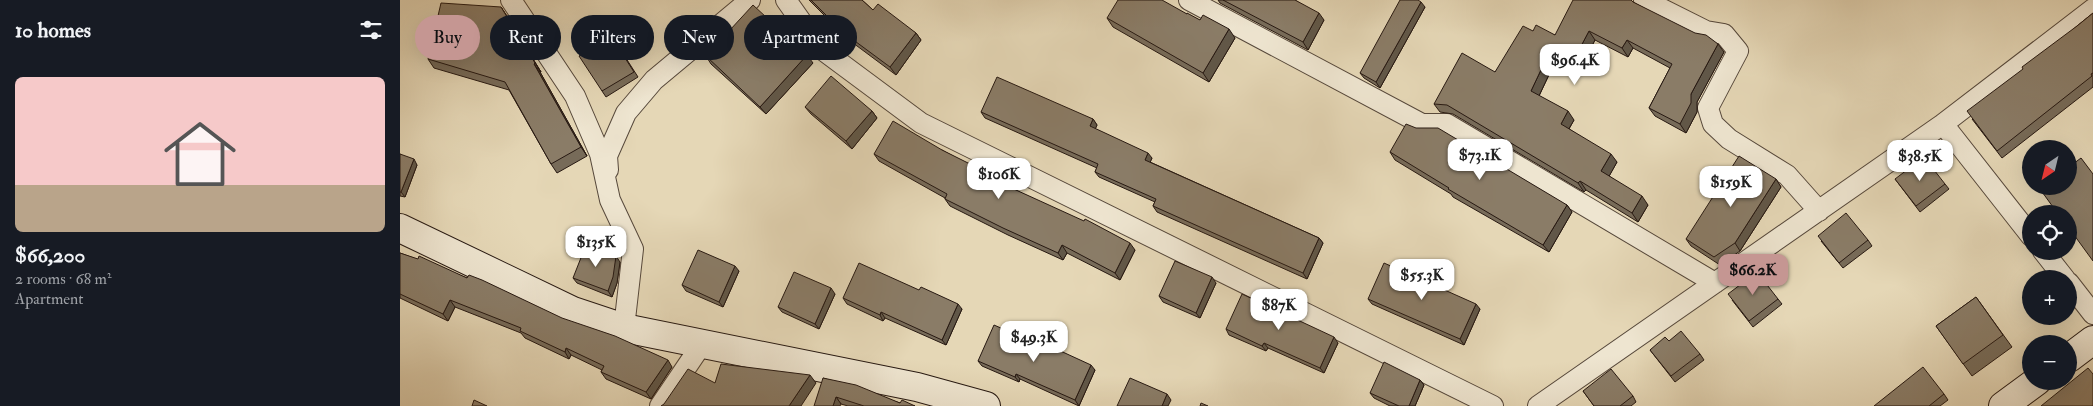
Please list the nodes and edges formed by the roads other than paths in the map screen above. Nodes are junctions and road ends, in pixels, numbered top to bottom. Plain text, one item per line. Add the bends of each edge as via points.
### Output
1 (511, 0) edge
2 (750, 0) edge
3 (786, 0) edge
4 (1189, 0) edge
5 (1644, 0) edge
6 (2093, 9) edge
7 (1943, 124) junction
8 (610, 200) junction
9 (1819, 211) junction
10 (2022, 225) edge
11 (400, 228) edge
12 (2050, 260) edge
13 (2058, 270) edge
14 (1715, 283) junction
15 (2077, 293) edge
16 (2093, 314) edge
17 (624, 328) junction
18 (2093, 340) edge
19 (702, 344) junction
20 (2077, 352) edge
21 (2025, 390) edge
22 (980, 405) edge
23 (660, 406) edge
24 (1492, 406) edge
25 (1538, 406) edge
26 (2003, 406) edge

1 - 8 street via 575,96 600,154
2 - 8 street via 654,80 626,113 607,156
3 - 24 street via 820,48 921,122
4 - 14 street via 1422,124 1447,124
5 - 9 street via 1729,39 1738,51 1708,108 1713,124 1729,139 1787,176
6 - 7 street
7 - 9 street
7 - 10 street
8 - 17 street via 633,249
9 - 14 street
11 - 17 main road via 573,311
12 - 13 street
14 - 25 street
15 - 16 street
17 - 19 main road
18 - 20 main road
19 - 22 main road via 917,387
19 - 23 street
21 - 26 main road

